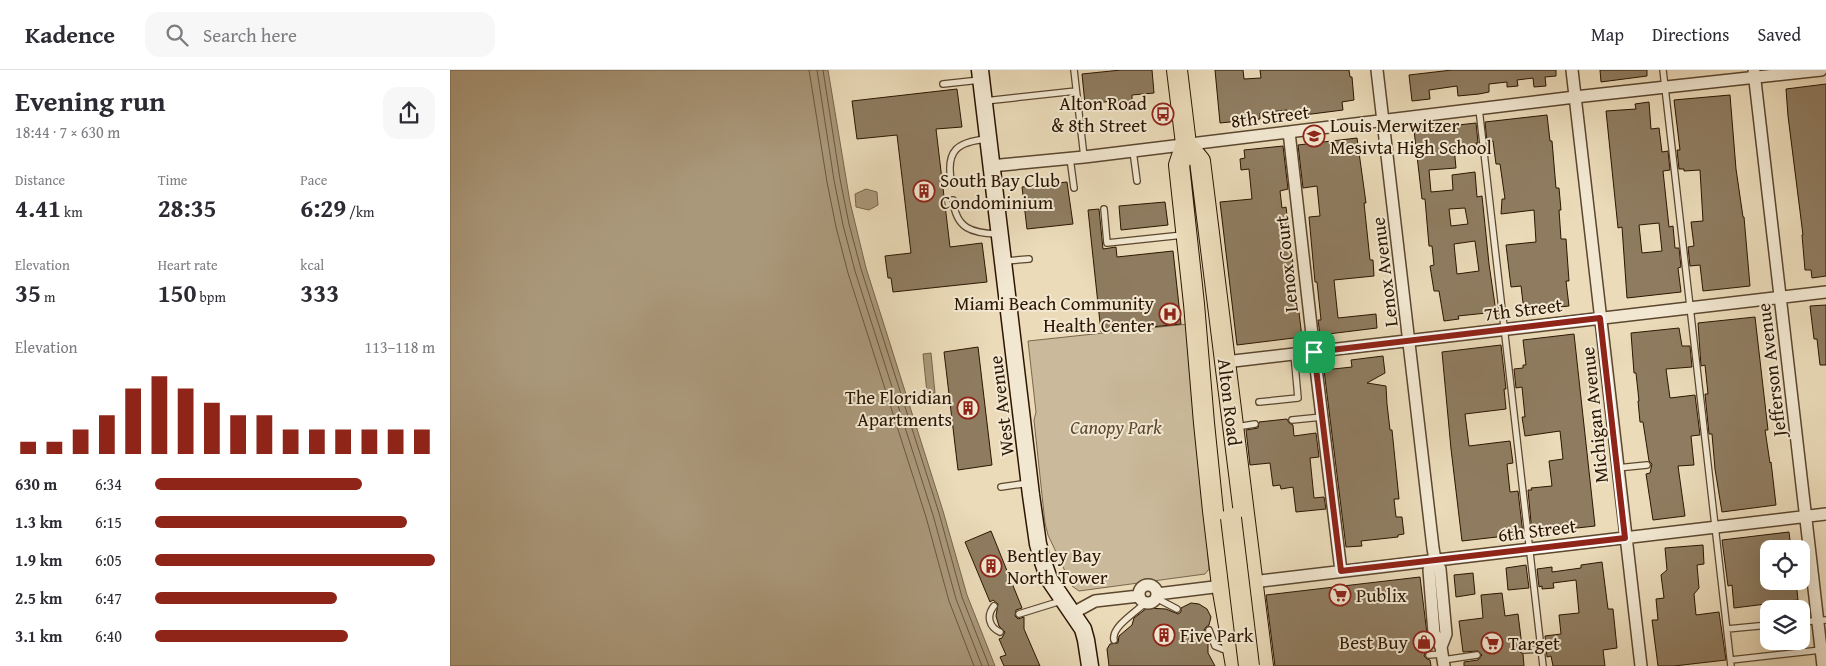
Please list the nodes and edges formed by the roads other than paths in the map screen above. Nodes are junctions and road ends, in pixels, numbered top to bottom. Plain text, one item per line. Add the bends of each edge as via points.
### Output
1 (1074, 70) edge
2 (1177, 70) edge
3 (1377, 70) edge
4 (1572, 70) edge
5 (1663, 70) edge
6 (1821, 70) edge
7 (1754, 74) edge
8 (980, 75) edge
9 (943, 84) dead end
10 (1665, 87) junction
11 (1076, 90) junction
12 (1575, 97) junction
13 (983, 101) junction
14 (1478, 109) junction
15 (1383, 120) junction
16 (1289, 132) junction
17 (988, 139) junction
18 (1186, 144) junction
19 (1133, 151) junction
20 (1084, 157) junction
21 (1070, 158) junction
22 (991, 166) junction
23 (951, 180) dead end
24 (1137, 181) dead end
25 (1074, 188) dead end
26 (953, 200) dead end
27 (1104, 209) dead end
28 (999, 234) junction
29 (1187, 234) junction
30 (1029, 259) dead end
31 (1003, 261) junction
32 (1826, 292) edge
33 (1780, 297) junction
34 (1691, 307) junction
35 (1600, 318) junction
36 (1504, 328) junction
37 (1409, 340) junction
38 (1314, 352) junction
39 (1294, 354) junction
40 (1225, 362) junction
41 (1259, 402) dead end
42 (1322, 417) junction
43 (1292, 420) dead end
44 (1256, 424) dead end
45 (1234, 427) junction
46 (1647, 465) dead end
47 (1617, 468) junction
48 (1030, 483) junction
49 (1001, 487) dead end
50 (1826, 514) edge
51 (1805, 516) junction
52 (1716, 528) junction
53 (1625, 538) junction
54 (1529, 549) junction
55 (1435, 560) junction
56 (1341, 571) junction
57 (1221, 578) junction
58 (1252, 582) junction
59 (1149, 598) junction
60 (994, 606) dead end
61 (1068, 606) junction
62 (1177, 609) dead end
63 (1019, 614) dead end
64 (1822, 620) edge
65 (1760, 626) edge
66 (1727, 629) junction
67 (1209, 630) dead end
68 (1000, 632) dead end
69 (1114, 640) dead end
70 (1540, 649) junction
71 (1524, 650) dead end
72 (1821, 650) junction
73 (1429, 655) dead end
74 (1477, 655) dead end
75 (1443, 657) edge
76 (1240, 662) edge
77 (1731, 663) edge
78 (1090, 666) edge
79 (1263, 666) edge
80 (1542, 666) edge
81 (1641, 666) edge
82 (1823, 666) edge

1 - 11 lane
2 - 18 highway, Alton Road
3 - 15 street, Lenox Avenue
4 - 12 street, Michigan Avenue
5 - 10 lane
6 - 7 street, 8th Street
7 - 10 street, 8th Street
7 - 33 street, Jefferson Avenue
8 - 9 lane
8 - 13 street, West Avenue
10 - 12 street, 8th Street
10 - 34 lane
11 - 13 lane
11 - 20 lane
12 - 14 street, 8th Street
12 - 35 street, Michigan Avenue
13 - 17 street, West Avenue
14 - 15 street, 8th Street
14 - 36 lane
15 - 16 street, 8th Street
15 - 37 street, Lenox Avenue
16 - 18 street, 8th Street
16 - 38 street, Lenox Court
17 - 22 street, West Avenue
17 - 23 lane via 972,140 954,151 949,162
18 - 19 street, 8th Street
18 - 29 highway, Alton Road via 1179,166
18 - 40 highway, Alton Road via 1200,161
18 - 76 highway, bridge via 1195,161 1231,518
19 - 20 street, 8th Street
19 - 24 lane
20 - 21 street, 8th Street
21 - 22 street, 8th Street
21 - 25 lane
22 - 28 street, West Avenue
26 - 28 lane via 956,216 968,229
27 - 29 lane via 1107,242
28 - 31 street, West Avenue
29 - 57 highway, Alton Road
30 - 31 lane
31 - 48 street, West Avenue
32 - 33 street, 7th Street
33 - 34 street, 7th Street
33 - 51 street, Jefferson Avenue
34 - 35 street, 7th Street
34 - 52 lane
35 - 36 street, 7th Street
35 - 47 street, Michigan Avenue
36 - 37 street, 7th Street
36 - 54 lane
37 - 38 street, 7th Street
37 - 55 street, Lenox Avenue
38 - 39 street, 7th Street
38 - 42 street, Lenox Court
39 - 40 street, 7th Street
39 - 41 lane via 1298,398
40 - 45 highway, Alton Road
42 - 43 lane
42 - 56 street, Lenox Court
44 - 45 lane
45 - 58 highway, Alton Road
46 - 47 lane
47 - 53 street, Michigan Avenue
48 - 49 lane
48 - 61 street, West Avenue via 1041,553 1050,579
50 - 51 street, 6th Street
51 - 52 street, 6th Street
51 - 64 street, Jefferson Avenue
52 - 53 street, 6th Street
52 - 66 lane
53 - 54 street, 6th Street
53 - 81 street, Michigan Avenue
54 - 55 street, 6th Street
54 - 70 lane
55 - 56 street, 6th Street
55 - 75 street, Lenox Avenue via 1440,569 1446,634
56 - 58 street, 6th Street
57 - 58 highway
57 - 59 street
57 - 76 highway, Alton Road
58 - 79 highway, Alton Road
59 - 61 street
59 - 62 lane
59 - 69 lane via 1116,629
60 - 68 lane via 990,622
61 - 63 lane
61 - 78 street, West Avenue via 1084,635
64 - 72 street, Jefferson Avenue
65 - 66 lane
66 - 77 lane
67 - 76 lane via 1215,646
70 - 71 lane
70 - 80 lane
72 - 77 lane
72 - 82 street, Jefferson Avenue
73 - 75 lane
74 - 75 lane

